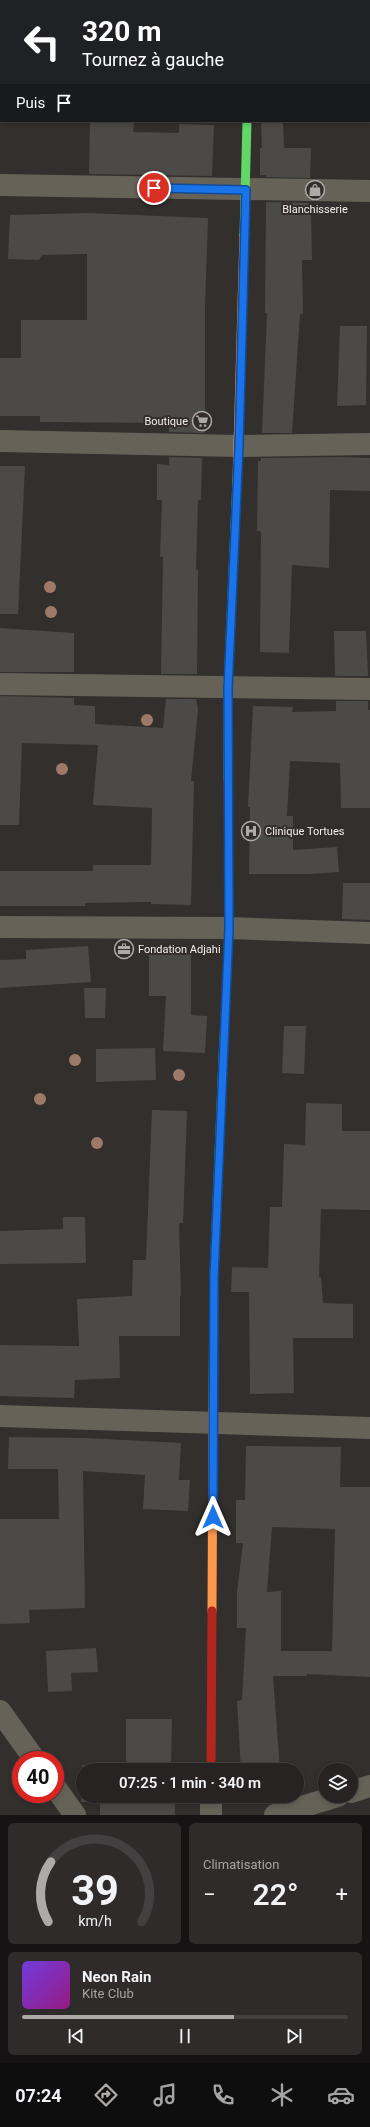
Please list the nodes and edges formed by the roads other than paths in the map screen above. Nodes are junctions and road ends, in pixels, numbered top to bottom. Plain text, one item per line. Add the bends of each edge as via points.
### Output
1 (248, 122) edge
2 (0, 185) edge
3 (246, 190) junction
4 (370, 191) edge
5 (0, 441) edge
6 (370, 444) edge
7 (239, 446) junction
8 (0, 684) edge
9 (228, 688) junction
10 (370, 689) edge
11 (0, 927) edge
12 (229, 928) junction
13 (370, 933) edge
14 (0, 1416) edge
15 (214, 1422) junction
16 (370, 1428) edge
17 (0, 1711) edge
18 (29, 1751) edge
19 (211, 1763) edge
20 (370, 1786) edge
21 (358, 1790) edge
22 (64, 1800) edge
23 (318, 1802) edge
24 (211, 1803) edge
25 (75, 1815) edge
26 (211, 1815) edge
27 (275, 1815) edge

1 - 3 street
2 - 3 street
3 - 4 street
3 - 7 street
5 - 7 street
6 - 7 street
7 - 9 street
8 - 9 street
9 - 10 street
9 - 12 street
11 - 12 street
12 - 13 street
12 - 15 street via 214,1277
14 - 15 street
15 - 16 street
15 - 19 street
17 - 18 street
20 - 21 street
22 - 25 street
23 - 27 street
24 - 26 street

